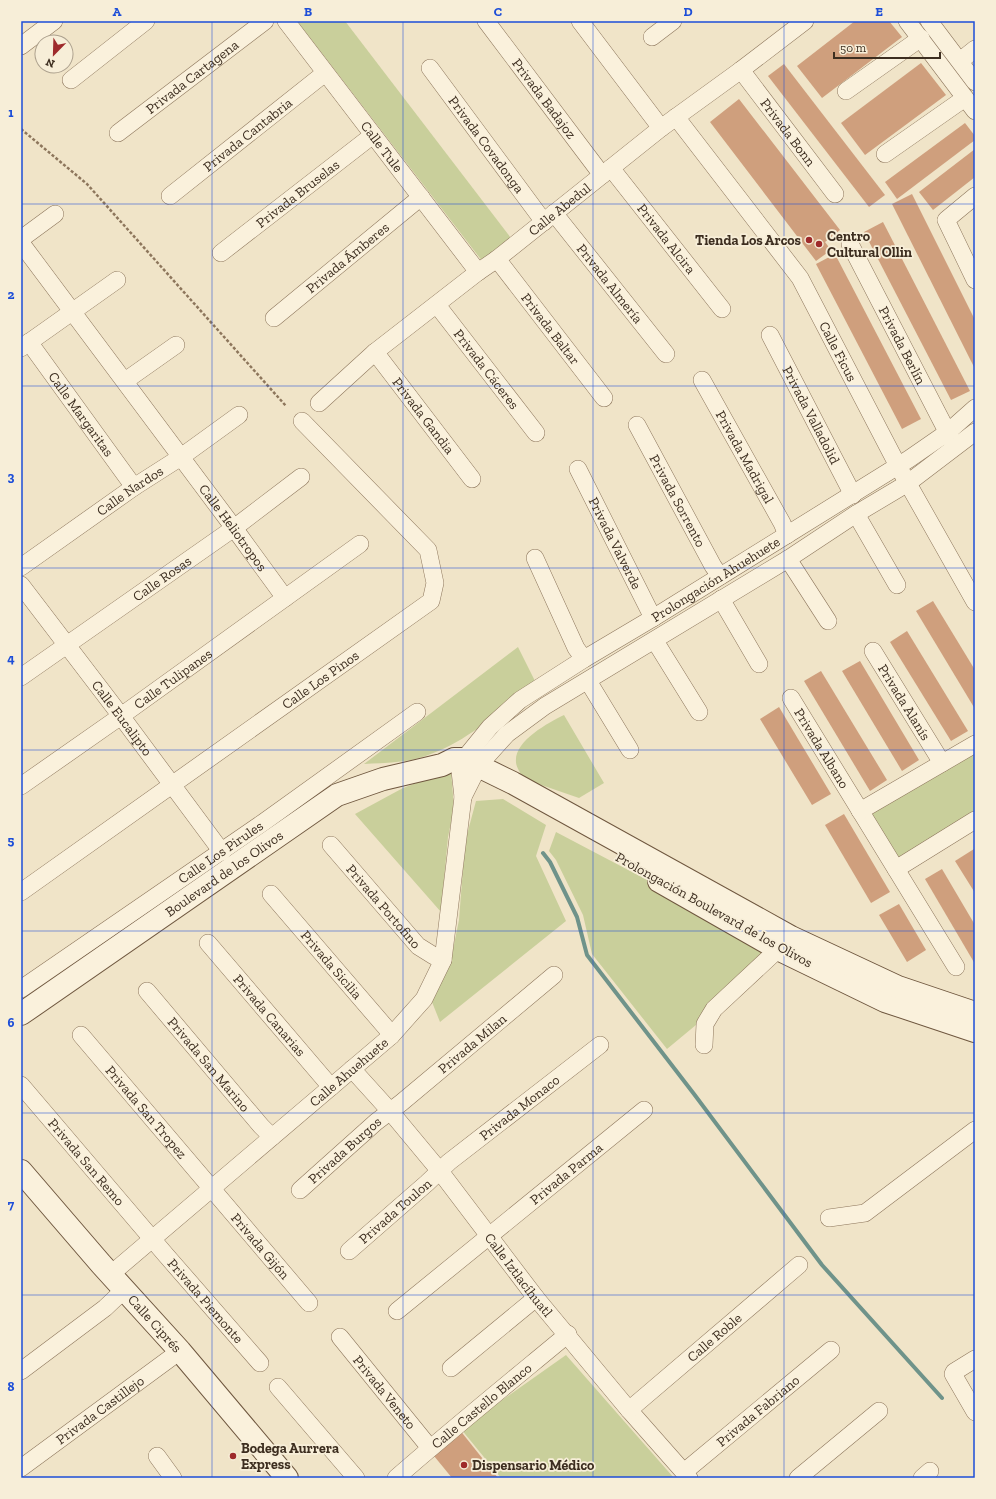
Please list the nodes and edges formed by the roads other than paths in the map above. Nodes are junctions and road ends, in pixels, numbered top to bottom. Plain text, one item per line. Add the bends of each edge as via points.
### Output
1 (54, 21) edge
2 (146, 21) edge
3 (265, 21) edge
4 (286, 21) edge
5 (486, 21) edge
6 (580, 21) edge
7 (673, 21) edge
8 (805, 21) edge
9 (907, 21) edge
10 (929, 21) edge
11 (652, 37) dead end
12 (921, 38) junction
13 (21, 46) edge
14 (975, 49) edge
15 (960, 61) junction
16 (430, 68) dead end
17 (741, 70) junction
18 (325, 73) junction
19 (71, 80) dead end
20 (975, 82) edge
21 (846, 91) dead end
22 (970, 104) edge
23 (676, 117) junction
24 (661, 128) junction
25 (118, 132) dead end
26 (373, 135) junction
27 (885, 154) dead end
28 (606, 172) junction
29 (835, 194) dead end
30 (170, 196) dead end
31 (975, 196) edge
32 (421, 197) junction
33 (55, 214) dead end
34 (549, 218) junction
35 (21, 239) edge
36 (21, 243) edge
37 (850, 244) dead end
38 (221, 252) dead end
39 (497, 259) junction
40 (478, 272) junction
41 (117, 280) dead end
42 (975, 280) edge
43 (437, 305) junction
44 (722, 309) dead end
45 (72, 311) junction
46 (274, 318) dead end
47 (770, 335) dead end
48 (176, 344) dead end
49 (25, 345) edge
50 (375, 352) junction
51 (666, 354) dead end
52 (702, 380) dead end
53 (125, 381) junction
54 (604, 398) dead end
55 (319, 403) dead end
56 (975, 408) edge
57 (239, 415) dead end
58 (302, 421) dead end
59 (637, 425) dead end
60 (975, 432) edge
61 (536, 433) dead end
62 (951, 440) junction
63 (181, 457) junction
64 (898, 466) junction
65 (578, 469) dead end
66 (300, 477) dead end
67 (472, 480) dead end
68 (908, 483) junction
69 (134, 487) junction
70 (853, 495) junction
71 (856, 514) junction
72 (234, 528) junction
73 (787, 535) junction
74 (360, 544) dead end
75 (535, 558) dead end
76 (788, 559) junction
77 (21, 567) edge
78 (720, 576) junction
79 (897, 585) dead end
80 (21, 586) edge
81 (285, 598) junction
82 (721, 600) junction
83 (975, 602) edge
84 (653, 618) junction
85 (828, 621) dead end
86 (655, 641) junction
87 (66, 645) junction
88 (873, 651) dead end
89 (584, 659) junction
90 (759, 664) dead end
91 (21, 677) edge
92 (588, 681) junction
93 (791, 698) dead end
94 (417, 712) dead end
95 (699, 712) dead end
96 (121, 716) junction
97 (975, 744) edge
98 (630, 750) dead end
99 (939, 758) junction
100 (464, 768) junction
101 (172, 785) junction
102 (21, 786) edge
103 (856, 805) junction
104 (975, 821) edge
105 (331, 845) dead end
106 (222, 852) junction
107 (900, 875) junction
108 (21, 892) edge
109 (271, 894) dead end
110 (208, 943) dead end
111 (786, 943) junction
112 (443, 960) junction
113 (956, 967) dead end
114 (554, 975) dead end
115 (21, 989) edge
116 (147, 991) dead end
117 (975, 1013) edge
118 (21, 1014) edge
119 (975, 1031) edge
120 (81, 1034) dead end
121 (391, 1036) junction
122 (600, 1045) dead end
123 (704, 1045) dead end
124 (352, 1069) junction
125 (21, 1085) edge
126 (331, 1087) junction
127 (644, 1110) dead end
128 (390, 1111) junction
129 (975, 1130) edge
130 (272, 1137) junction
131 (21, 1170) edge
132 (439, 1170) junction
133 (213, 1189) junction
134 (300, 1190) dead end
135 (829, 1218) dead end
136 (488, 1236) junction
137 (152, 1239) junction
138 (349, 1251) dead end
139 (799, 1265) dead end
140 (118, 1282) junction
141 (536, 1298) junction
142 (310, 1303) dead end
143 (397, 1311) dead end
144 (568, 1334) junction
145 (340, 1337) dead end
146 (832, 1350) dead end
147 (180, 1351) junction
148 (975, 1359) edge
149 (260, 1363) dead end
150 (451, 1368) dead end
151 (21, 1371) edge
152 (278, 1387) dead end
153 (629, 1410) junction
154 (879, 1410) dead end
155 (975, 1412) edge
156 (430, 1448) junction
157 (157, 1456) dead end
158 (21, 1468) edge
159 (686, 1475) edge
160 (173, 1478) edge
161 (287, 1478) edge
162 (356, 1478) edge
163 (396, 1478) edge
164 (798, 1478) edge

1 - 13 street
2 - 19 street
3 - 25 street, Privada Cartagena
4 - 18 street, Calle Tule
5 - 28 street, Privada Badajoz
6 - 24 street
7 - 11 street
8 - 17 street, Calle Abedul
9 - 12 street
10 - 15 street
12 - 21 street
12 - 22 street
14 - 15 street
15 - 20 street
16 - 34 street, Privada Covadonga
17 - 23 street, Calle Abedul
17 - 29 street, Privada Bonn
18 - 26 street, Calle Tule
18 - 30 street, Privada Cantabria
22 - 27 street
23 - 24 street, Calle Abedul
23 - 64 street, Calle Ficus via 800,278
24 - 28 street, Calle Abedul
26 - 32 street, Calle Tule
26 - 38 street, Privada Bruselas
28 - 34 street, Calle Abedul
28 - 44 street, Privada Alcira
31 - 42 street via 946,220
32 - 40 street, Calle Tule
32 - 46 street, Privada Ámberes
33 - 35 street
34 - 39 street, Calle Abedul
34 - 51 street, Privada Almería
36 - 45 street, Calle Heliotropos
37 - 62 street, Privada Berlín
39 - 40 street, Calle Abedul
39 - 54 street, Privada Baltar
40 - 43 street, Calle Abedul
41 - 45 street
43 - 50 street, Calle Abedul
43 - 61 street, Privada Cáceres
45 - 49 street
45 - 53 street, Calle Heliotropos
47 - 70 street, Privada Valladolid
48 - 53 street
49 - 69 street, Calle Margaritas
50 - 55 street, Calle Abedul
50 - 67 street, Privada Gandia
52 - 73 street, Privada Madrigal
53 - 63 street, Calle Heliotropos
56 - 62 street, Prolongación Ahuehuete
57 - 63 street, Calle Nardos
58 - 101 street, Calle Los Pinos via 428,550 435,583 431,601
59 - 78 street, Privada Sorrento
60 - 62 street, Prolongación Ahuehuete
62 - 64 street, Prolongación Ahuehuete
62 - 68 street, Prolongación Ahuehuete
63 - 69 street, Calle Nardos
63 - 72 street, Calle Heliotropos
64 - 68 street, Calle Ficus
64 - 70 street, Prolongación Ahuehuete
65 - 84 street, Privada Valverde
66 - 72 street, Calle Rosas
68 - 71 street, Prolongación Ahuehuete
68 - 83 street, Calle Ficus
69 - 77 street, Calle Nardos
70 - 73 street, Prolongación Ahuehuete
71 - 76 street, Prolongación Ahuehuete
71 - 79 street
72 - 81 street, Calle Heliotropos
72 - 87 street, Calle Rosas
73 - 78 street, Prolongación Ahuehuete
74 - 81 street, Calle Tulipanes
75 - 89 street via 576,648
76 - 82 street, Prolongación Ahuehuete
76 - 85 street
78 - 84 street, Prolongación Ahuehuete
80 - 87 street, Calle Eucalipto
81 - 96 street, Calle Tulipanes
82 - 86 street, Prolongación Ahuehuete
82 - 90 street
84 - 89 street, Prolongación Ahuehuete
86 - 92 street, Prolongación Ahuehuete
86 - 95 street
87 - 91 street, Calle Rosas
87 - 96 street, Calle Eucalipto
88 - 99 street, Privada Alanís
89 - 100 street, Prolongación Ahuehuete via 520,700 490,727
92 - 98 street
92 - 100 street, Prolongación Ahuehuete via 545,706
93 - 103 street, Privada Albano
94 - 106 street, Calle Los Pirules
96 - 101 street, Calle Eucalipto
96 - 102 street, Calle Tulipanes
97 - 99 street
99 - 103 street
100 - 111 street, Prolongación Boulevard de los Olivos via 513,783
100 - 112 street, Calle Ahuehuete
100 - 118 street, Boulevard de los Olivos via 383,780 337,795
101 - 106 street, Calle Eucalipto
101 - 108 street, Calle Los Pinos
103 - 107 street, Privada Albano
104 - 107 street
105 - 112 street, Privada Portofino via 418,946
106 - 115 street, Calle Los Pirules
107 - 113 street, Privada Albano
109 - 121 street, Privada Sicilia
110 - 126 street, Privada Canarias
111 - 117 street, Prolongación Boulevard de los Olivos via 898,987
111 - 119 street, Prolongación Boulevard de los Olivos via 885,1001
111 - 123 street via 714,1009 705,1024
112 - 121 street, Calle Ahuehuete via 424,999
114 - 128 street, Privada Milan
116 - 130 street, Privada San Marino
120 - 133 street, Privada San Tropez
121 - 124 street, Calle Ahuehuete
122 - 132 street, Privada Monaco
124 - 126 street, Calle Ahuehuete
124 - 128 street, Calle Iztlacíhuatl
125 - 137 street, Privada San Remo
126 - 130 street, Calle Ahuehuete
127 - 136 street, Privada Parma
128 - 132 street, Calle Iztlacíhuatl
128 - 134 street, Privada Burgos
129 - 135 street via 865,1213
130 - 133 street, Calle Ahuehuete
131 - 140 street, Calle Ciprés
132 - 136 street, Calle Iztlacíhuatl
132 - 138 street, Privada Toulon via 427,1184
133 - 137 street, Calle Ahuehuete
133 - 142 street, Privada Gijón
136 - 141 street, Calle Iztlacíhuatl
136 - 143 street, Privada Parma
137 - 140 street, Calle Ahuehuete
137 - 149 street, Privada Piemonte
139 - 153 street, Calle Roble
140 - 147 street, Calle Ciprés
140 - 151 street, Calle Ahuehuete via 105,1308
141 - 144 street, Calle Iztlacíhuatl
141 - 150 street
144 - 153 street, Calle Iztlacíhuatl
144 - 156 street, Calle Castello Blanco
145 - 156 street, Privada Veneto
146 - 159 street, Privada Fabriano
147 - 158 street, Privada Castillejo
147 - 161 street, Calle Ciprés
148 - 155 street via 953,1374
152 - 162 street
153 - 159 street, Calle Iztlacíhuatl
154 - 164 street
156 - 163 street, Calle Castello Blanco
157 - 160 street

